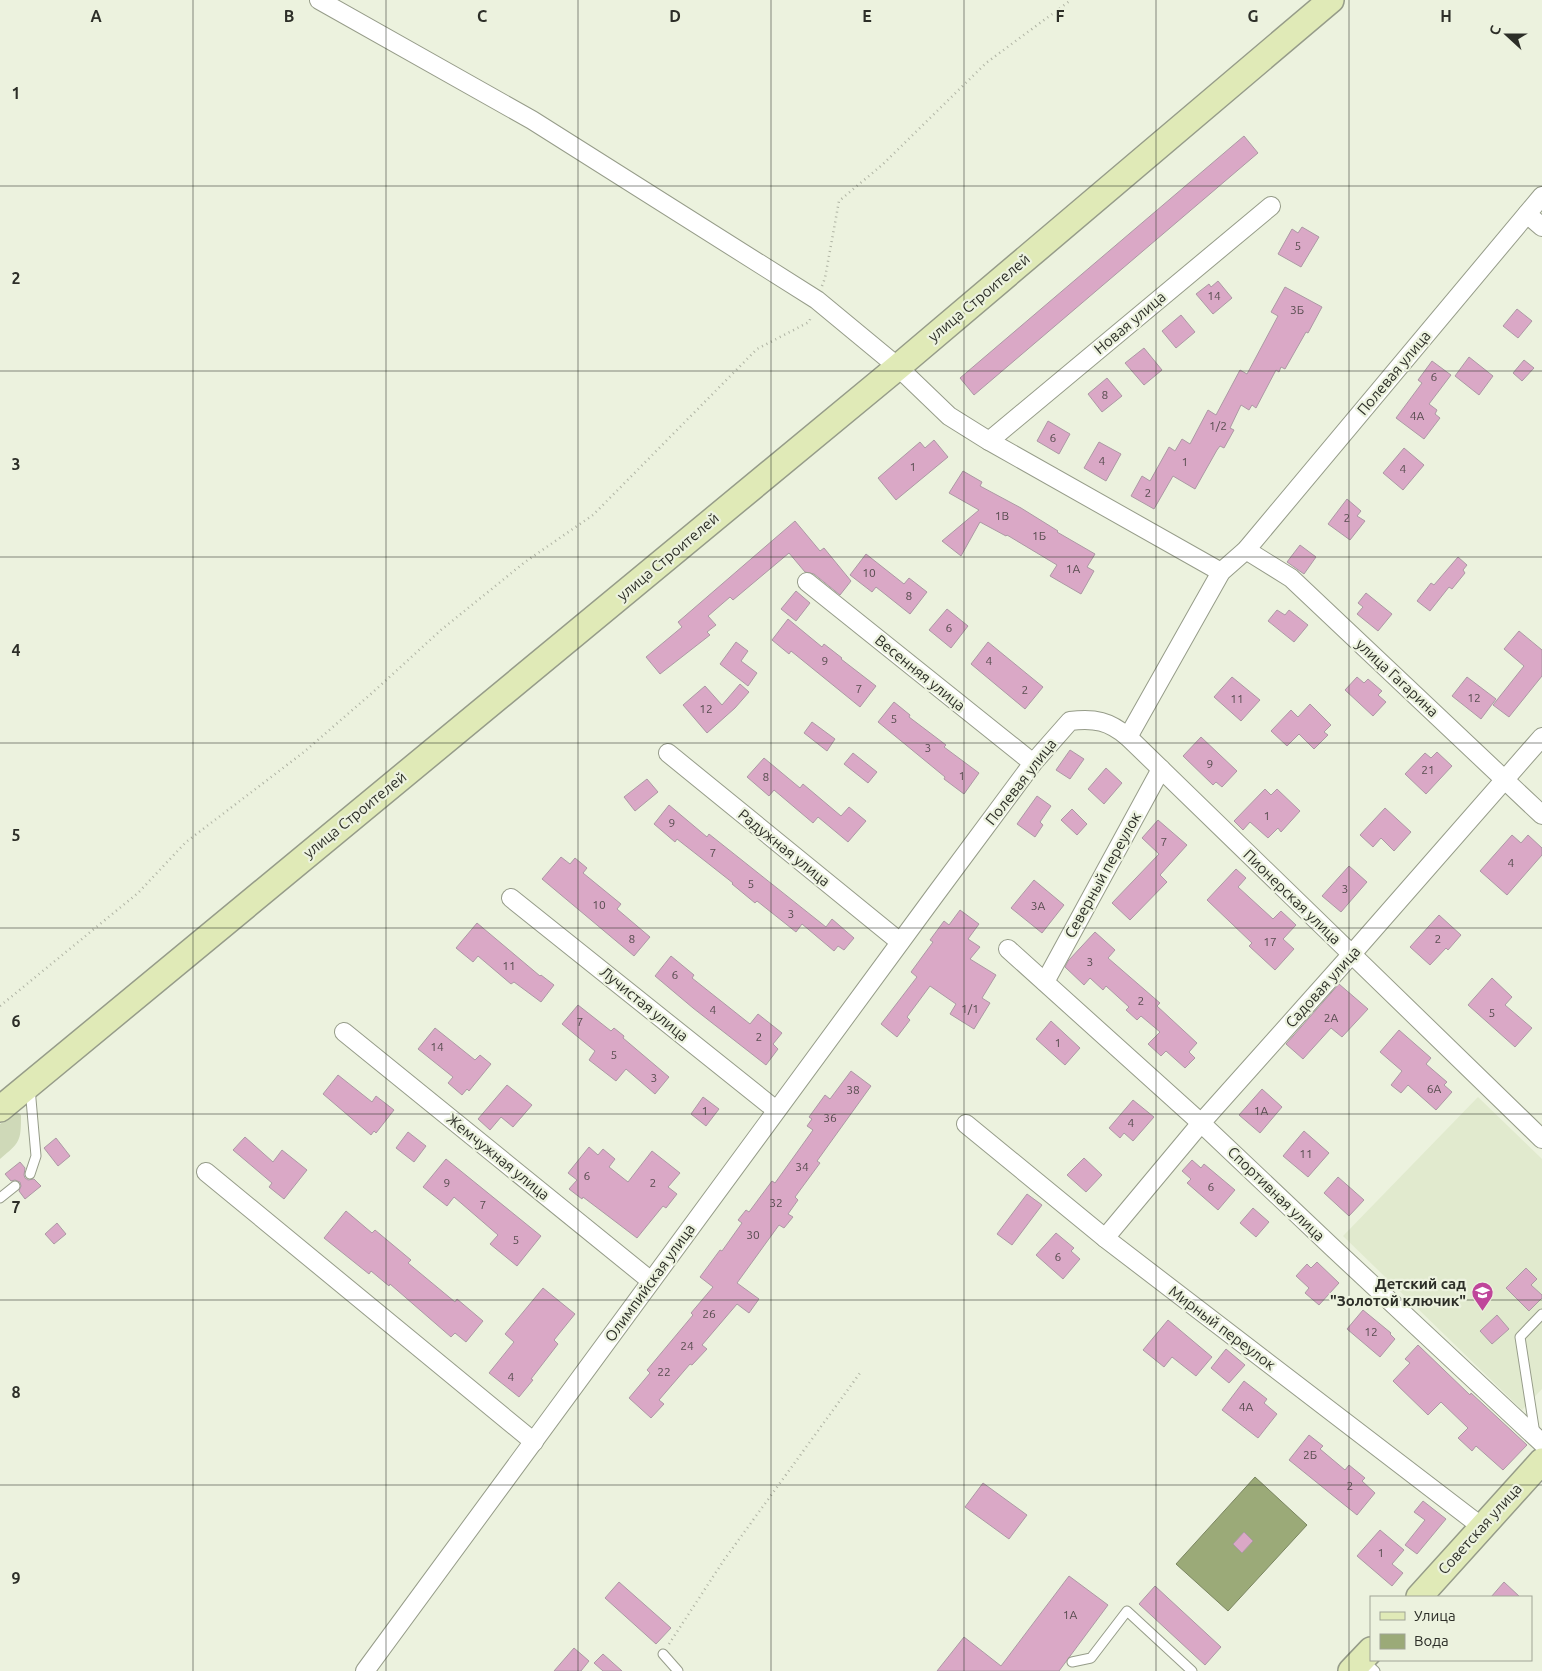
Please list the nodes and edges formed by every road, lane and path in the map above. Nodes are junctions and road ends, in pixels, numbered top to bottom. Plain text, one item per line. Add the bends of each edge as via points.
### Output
1 (319, 0) edge
2 (1071, 0) edge
3 (1330, 0) edge
4 (1542, 196) edge
5 (1271, 206) dead end
6 (1527, 214) junction
7 (1542, 227) edge
8 (817, 300) junction
9 (898, 367) junction
10 (989, 441) junction
11 (1246, 550) junction
12 (1221, 572) junction
13 (807, 582) dead end
14 (1128, 737) junction
15 (1542, 737) edge
16 (668, 753) dead end
17 (1033, 763) junction
18 (1161, 769) junction
19 (1505, 780) junction
20 (1542, 815) edge
21 (935, 895) joint
22 (511, 898) dead end
23 (900, 942) junction
24 (1008, 949) dead end
25 (1351, 955) junction
26 (1045, 982) junction
27 (0, 1006) edge
28 (344, 1032) dead end
29 (29, 1085) junction
30 (0, 1109) edge
31 (776, 1110) junction
32 (1201, 1123) junction
33 (966, 1124) dead end
34 (1542, 1139) edge
35 (206, 1172) dead end
36 (30, 1174) dead end
37 (15, 1186) dead end
38 (0, 1198) edge
39 (1105, 1238) junction
40 (651, 1281) junction
41 (1542, 1314) edge
42 (860, 1373) dead end
43 (1539, 1439) edge
44 (534, 1442) junction
45 (1542, 1462) edge
46 (1482, 1527) junction
47 (1420, 1596) edge
48 (663, 1654) joint
49 (1072, 1662) dead end
50 (365, 1671) edge
51 (678, 1671) edge
52 (1192, 1671) edge

1 - 8 street via 532,120
2 - 8 path via 986,64 882,166 839,201 825,278
3 - 9 main road, улица Строителей
4 - 6 street, Полевая улица
5 - 10 street, Новая улица
6 - 7 street
6 - 11 street, Полевая улица
8 - 9 street
8 - 27 path via 809,322 757,349 593,515 525,562 440,630 304,752 186,842 138,893
9 - 10 street via 949,416
9 - 29 main road, улица Строителей
10 - 12 street
11 - 12 street
11 - 19 street, улица Гагарина via 1290,578
12 - 14 street
13 - 17 street, Весенняя улица
14 - 17 street, Полевая улица via 1105,722 1088,719 1070,721
14 - 18 street, Пионерская улица
15 - 19 street, Садовая улица
16 - 23 street, Радужная улица
17 - 21 street, Полевая улица
18 - 25 street, Пионерская улица
18 - 26 street, Северный переулок
19 - 20 street, улица Гагарина
19 - 25 street, Садовая улица
21 - 23 street, Олимпийская улица
22 - 31 street, Лучистая улица
23 - 31 street, Олимпийская улица
24 - 26 street, Спортивная улица
25 - 32 street, Садовая улица
25 - 34 street, Пионерская улица
26 - 32 street, Спортивная улица
28 - 40 street, Жемчужная улица
29 - 30 main road, улица Строителей
29 - 36 lane via 36,1156
31 - 40 street, Олимпийская улица
32 - 39 street, Садовая улица
32 - 43 street, Спортивная улица
33 - 39 street, Мирный переулок
35 - 44 street
37 - 38 lane
39 - 46 street, Мирный переулок
40 - 44 street, Олимпийская улица
41 - 43 lane via 1520,1337
42 - 48 path via 724,1560
44 - 50 street, Олимпийская улица
45 - 46 main road, Советская улица
46 - 47 main road, Советская улица
48 - 51 lane
49 - 52 lane via 1091,1658 1127,1611

